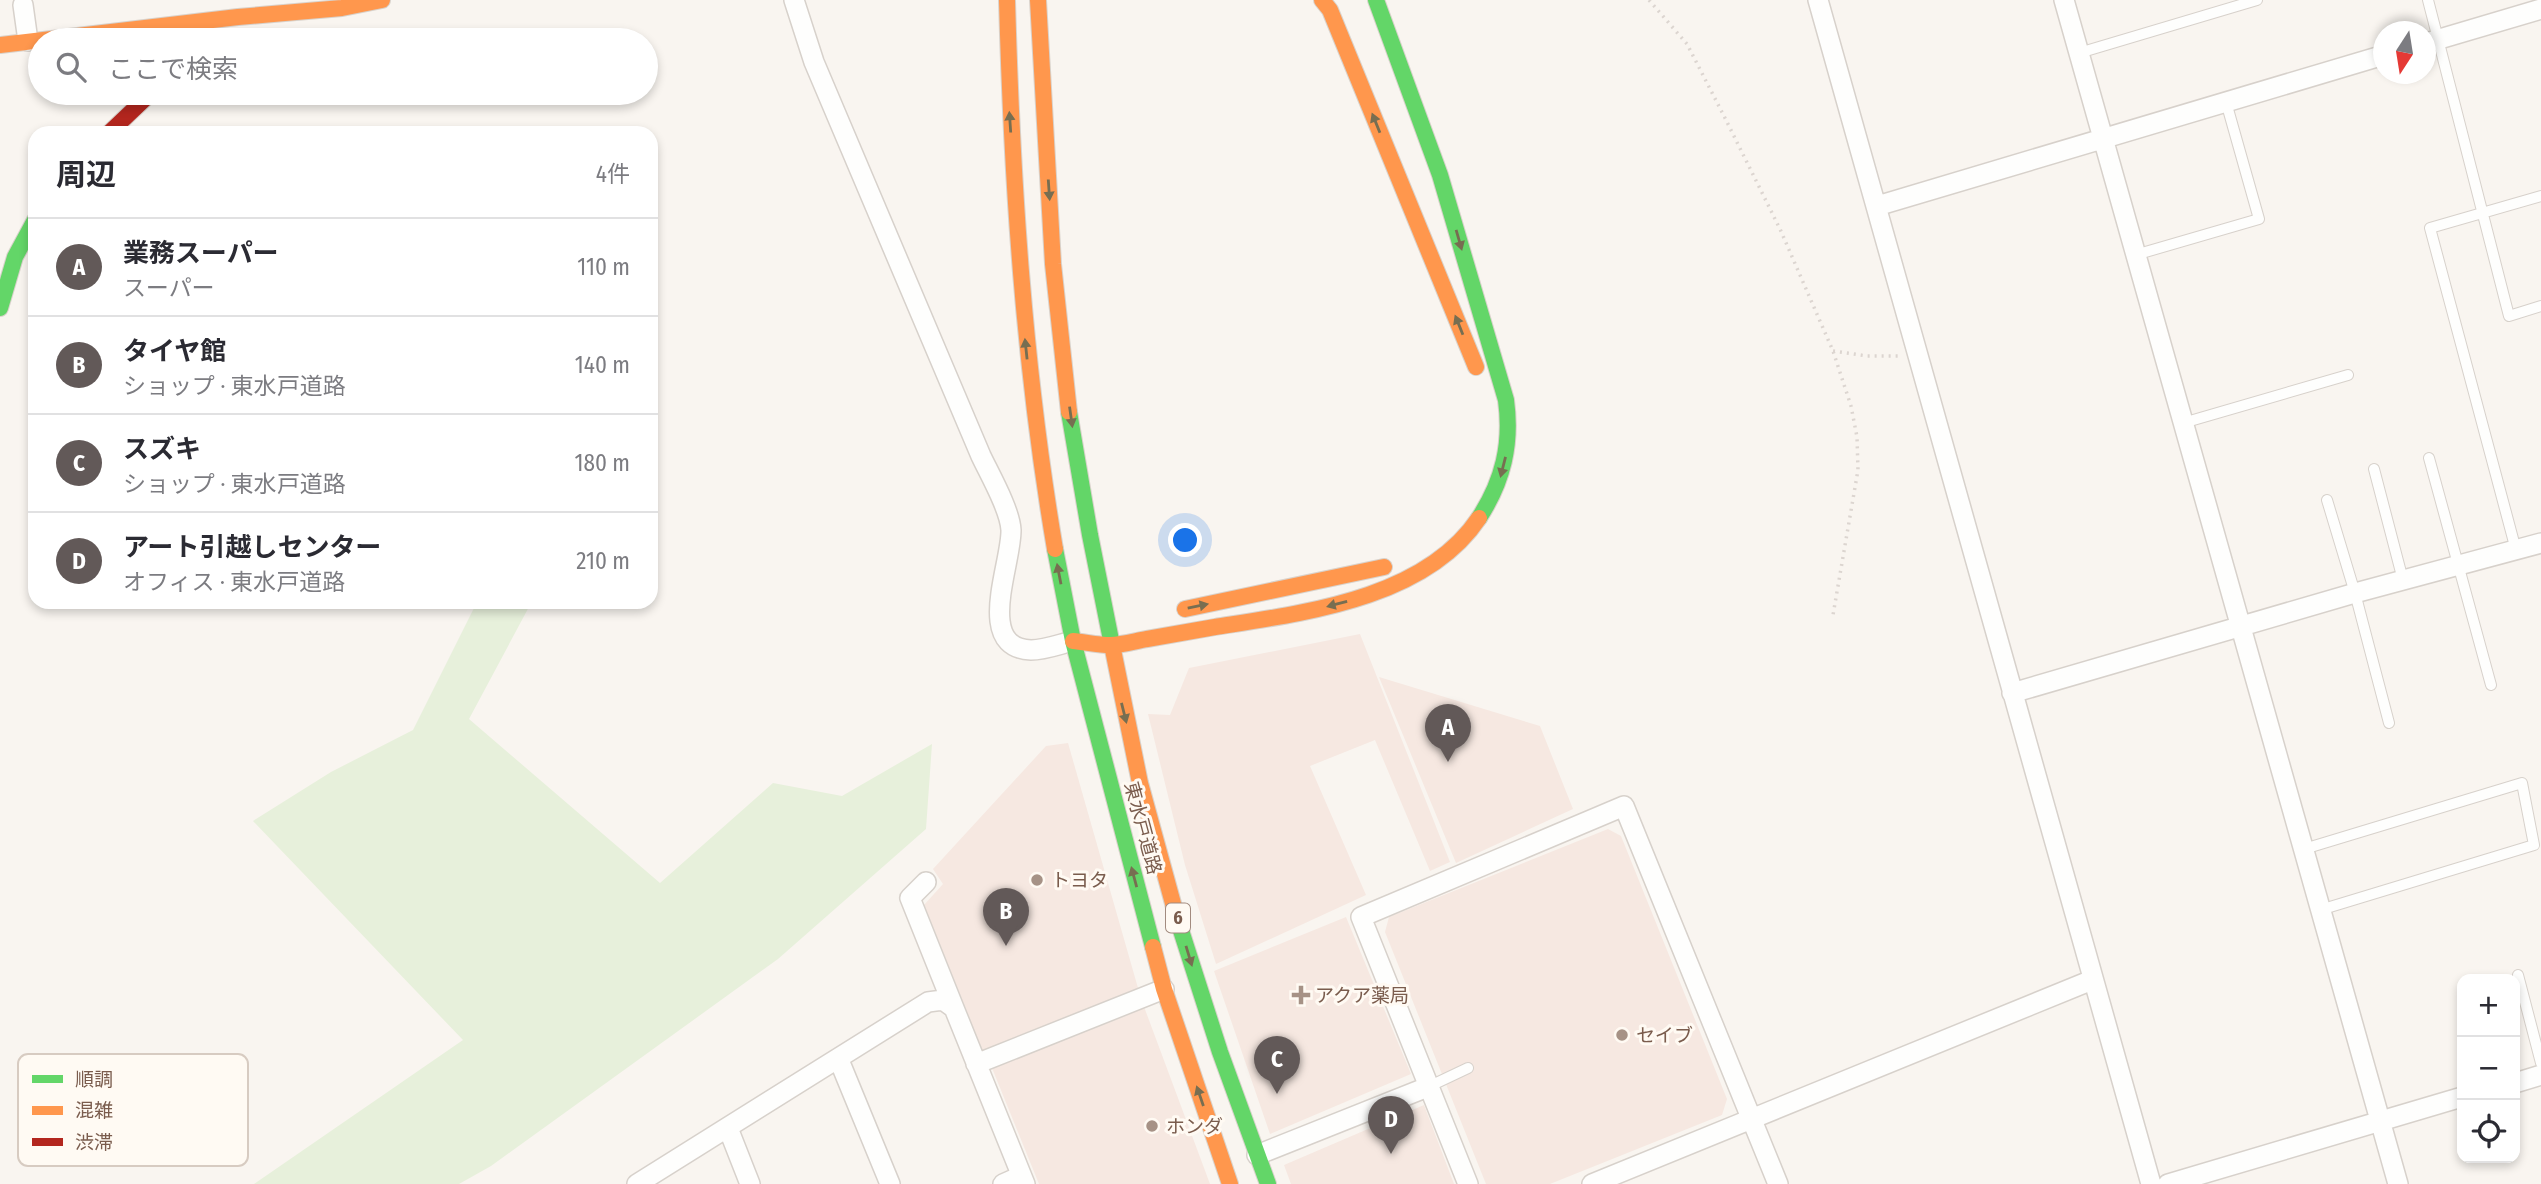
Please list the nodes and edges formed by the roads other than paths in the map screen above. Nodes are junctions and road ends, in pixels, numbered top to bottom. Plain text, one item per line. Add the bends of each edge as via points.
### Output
1 (257, 0) edge
2 (382, 0) edge
3 (794, 0) edge
4 (1007, 0) edge
5 (1038, 0) edge
6 (1376, 0) edge
7 (1818, 0) edge
8 (2064, 0) edge
9 (2258, 0) edge
10 (2428, 0) edge
11 (1327, 3) edge
12 (23, 5) dead end
13 (2541, 9) edge
14 (238, 17) junction
15 (2430, 21) edge
16 (142, 28) edge
17 (224, 28) edge
18 (2436, 40) edge
19 (28, 41) joint
20 (0, 45) edge
21 (2079, 53) junction
22 (2436, 55) edge
23 (2373, 58) edge
24 (2226, 102) junction
25 (138, 105) edge
26 (116, 126) edge
27 (2103, 138) junction
28 (2541, 196) edge
29 (1877, 206) junction
30 (2482, 213) junction
31 (28, 233) edge
32 (2135, 255) junction
33 (2541, 306) edge
34 (0, 308) edge
35 (2348, 375) dead end
36 (1480, 376) dead end
37 (2182, 423) junction
38 (2429, 458) dead end
39 (2374, 469) dead end
40 (2326, 500) dead end
41 (2541, 542) edge
42 (2516, 550) junction
43 (1403, 560) dead end
44 (2458, 565) junction
45 (2403, 580) junction
46 (2355, 593) junction
47 (1166, 613) dead end
48 (1112, 621) junction
49 (2240, 628) junction
50 (1073, 641) junction
51 (1112, 646) junction
52 (2491, 685) dead end
53 (2012, 693) junction
54 (2389, 723) dead end
55 (2304, 849) junction
56 (926, 882) dead end
57 (2320, 910) junction
58 (2092, 980) junction
59 (2520, 983) edge
60 (1164, 989) junction
61 (954, 1009) junction
62 (839, 1060) junction
63 (2541, 1063) edge
64 (976, 1064) junction
65 (1468, 1068) dead end
66 (2541, 1075) edge
67 (2520, 1081) edge
68 (1430, 1086) junction
69 (2457, 1098) edge
70 (1752, 1120) junction
71 (2381, 1121) junction
72 (728, 1128) junction
73 (1257, 1155) junction
74 (1016, 1181) edge
75 (644, 1182) edge
76 (750, 1184) edge
77 (891, 1184) edge
78 (1230, 1184) edge
79 (1268, 1184) edge
80 (1468, 1184) edge
81 (1592, 1184) edge
82 (1778, 1184) edge
83 (2151, 1184) edge
84 (2168, 1184) edge
85 (2398, 1184) edge

1 - 14 main road
2 - 14 main road
3 - 50 street via 814,62 1011,529 999,629 1020,648 1033,650
50 -> 4 main road, 東水戸道路 via 1026,352 1009,115
5 -> 48 main road, 東水戸道路 via 1061,351 1093,564
6 -> 51 main road via 1440,174 1506,400 1510,421 1499,485 1479,521 1450,552 1390,587 1341,604
7 - 29 street
8 - 21 street
9 - 21 lane
10 - 15 lane
36 -> 11 main road
12 - 19 street
13 - 18 street
14 - 16 main road
14 - 17 main road
19 - 20 main road
21 - 27 street
22 - 30 lane
23 - 24 street
24 - 27 street
24 - 32 lane via 2259,219
25 - 26 main road
27 - 29 street
27 - 32 street
28 - 30 lane
29 - 53 street
30 - 33 lane via 2509,316
30 - 42 lane via 2430,228
31 - 34 main road via 15,257
32 - 37 street
35 - 37 lane
37 - 49 street
38 - 44 lane
39 - 45 lane
40 - 46 lane
41 - 42 street
42 - 44 street
47 -> 43 main road via 1340,579
44 - 45 street
44 - 52 lane
45 - 46 street
46 - 49 street
46 - 54 lane
48 - 50 main road
48 - 51 main road, 東水戸道路
49 - 53 street
49 - 55 street
50 - 51 main road
60 -> 50 main road, 東水戸道路 / 6
51 -> 73 main road, 東水戸道路 / 6 via 1151,826 1195,977
53 - 58 street
55 - 57 street
55 - 57 lane via 2522,783 2535,845
56 - 61 street via 910,898
57 - 71 street
58 - 70 street
58 - 83 street
59 - 63 lane
60 - 64 street
78 -> 60 main road, 東水戸道路 / 6
61 - 62 street via 943,1000 928,1002
61 - 64 street
62 - 72 street
62 - 77 street
64 - 74 street
65 - 68 lane
66 - 67 street
68 - 70 street via 1361,917 1624,806
68 - 73 street
68 - 80 street
69 - 71 street
70 - 81 street
70 - 82 street
71 - 84 street
71 - 85 street
72 - 75 street
72 - 76 street
73 - 79 main road, 東水戸道路 / 6

